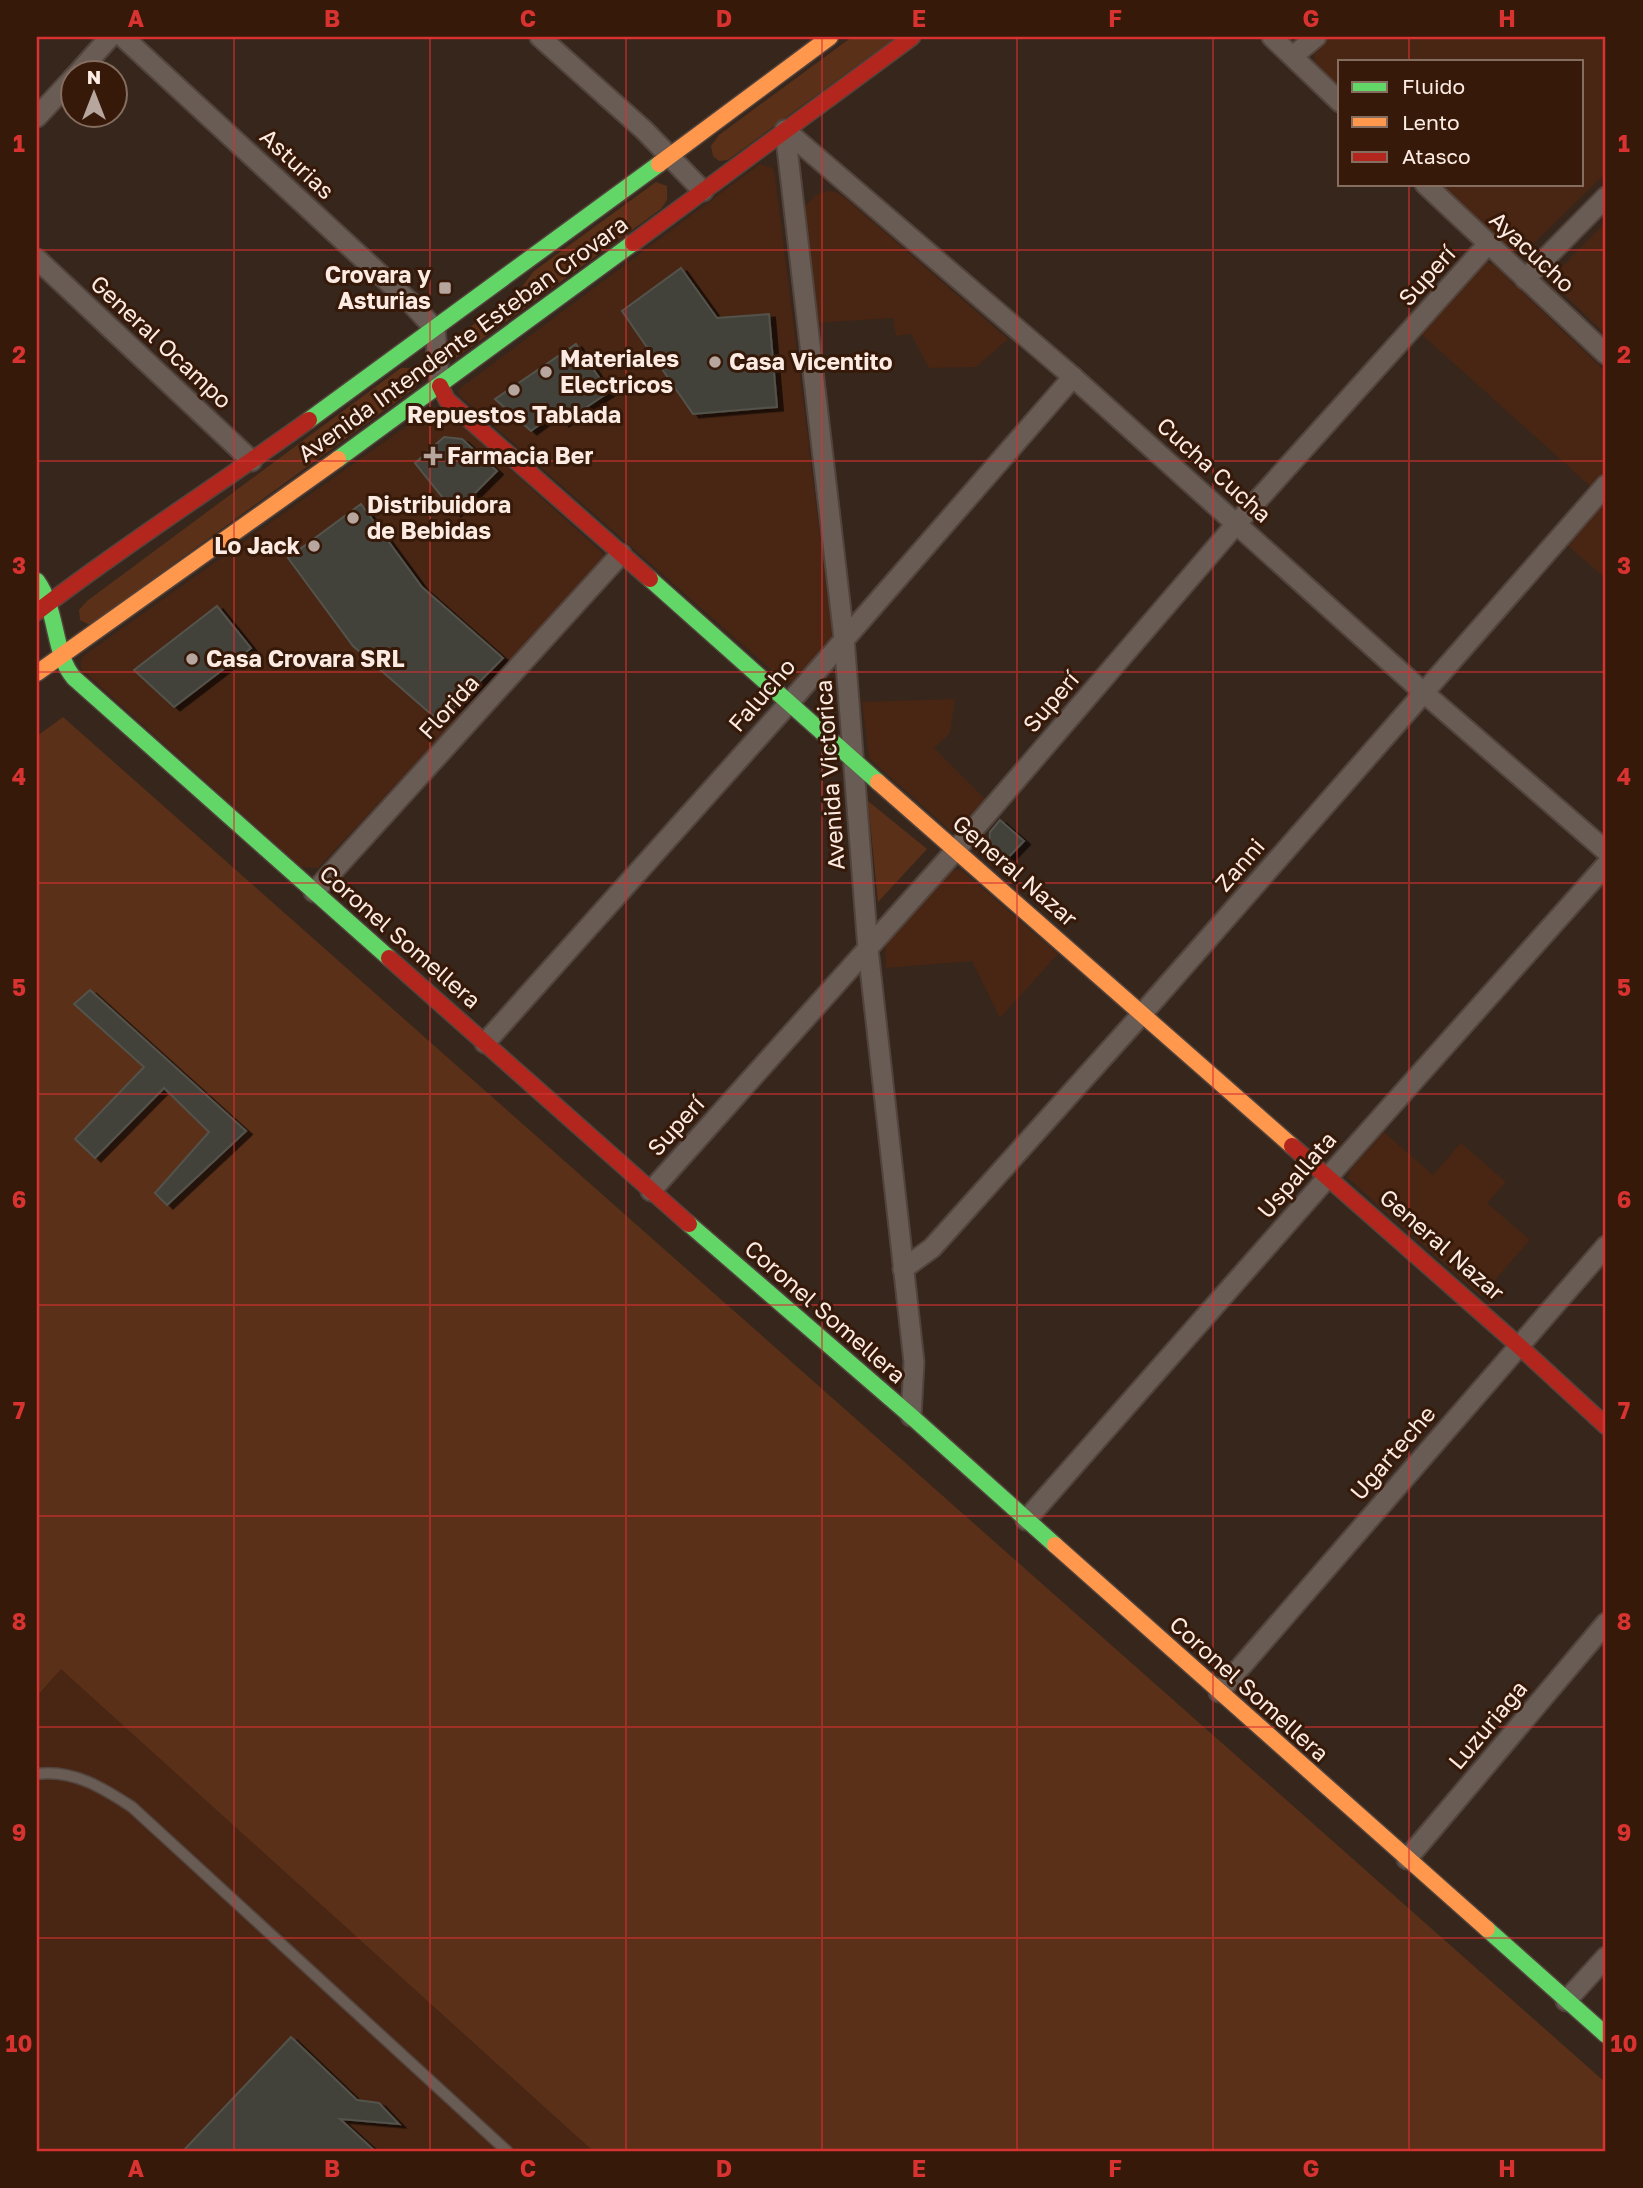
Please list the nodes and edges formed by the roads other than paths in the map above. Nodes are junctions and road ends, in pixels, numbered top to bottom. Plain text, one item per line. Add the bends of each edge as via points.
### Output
1 (110, 37) edge
2 (123, 37) edge
3 (540, 37) edge
4 (830, 37) edge
5 (912, 37) edge
6 (1272, 37) edge
7 (1316, 37) edge
8 (1293, 56) junction
9 (89, 60) edge
10 (60, 92) edge
11 (1338, 100) edge
12 (37, 117) edge
13 (785, 130) junction
14 (670, 157) junction
15 (1427, 186) edge
16 (703, 191) junction
17 (1606, 197) edge
18 (1488, 244) junction
19 (37, 259) edge
20 (1525, 279) junction
21 (435, 329) junction
22 (1606, 354) edge
23 (1073, 377) junction
24 (440, 386) junction
25 (252, 461) junction
26 (1606, 485) edge
27 (1237, 523) junction
28 (621, 554) junction
29 (37, 581) edge
30 (43, 607) edge
31 (844, 638) junction
32 (61, 654) junction
33 (37, 674) edge
34 (1423, 692) junction
35 (789, 702) junction
36 (852, 760) junction
37 (955, 851) junction
38 (1606, 851) edge
39 (1606, 866) edge
40 (314, 892) junction
41 (868, 949) junction
42 (1142, 1014) junction
43 (485, 1043) junction
44 (1328, 1177) junction
45 (651, 1191) junction
46 (1606, 1246) edge
47 (903, 1269) junction
48 (1518, 1345) junction
49 (911, 1416) junction
50 (1606, 1426) edge
51 (1026, 1520) junction
52 (1606, 1623) edge
53 (1219, 1692) junction
54 (37, 1774) edge
55 (1407, 1859) junction
56 (1606, 1957) edge
57 (1566, 2001) junction
58 (1606, 2035) edge
59 (507, 2151) edge

1 - 9 street
2 - 21 street, Asturias
3 - 14 street
4 - 14 street, Avenida Intendente Esteban Crovara
5 - 13 street, Avenida Intendente Esteban Crovara
6 - 8 street
7 - 8 street
8 - 11 street
10 - 12 street
13 - 16 street, Avenida Intendente Esteban Crovara
13 - 23 street, Cucha Cucha
13 - 31 street, Avenida Victorica
14 - 16 street
14 - 21 street, Avenida Intendente Esteban Crovara
15 - 18 street, Ayacucho
16 - 24 street, Avenida Intendente Esteban Crovara
17 - 20 street
18 - 20 street, Ayacucho
18 - 27 street, Superí
19 - 25 street, General Ocampo
20 - 22 street, Ayacucho
21 - 24 street
21 - 25 street, Avenida Intendente Esteban Crovara
23 - 27 street, Cucha Cucha
23 - 31 street, Falucho
24 - 28 street, General Nazar via 447,400
24 - 32 street, Avenida Intendente Esteban Crovara
25 - 30 street, Avenida Intendente Esteban Crovara
26 - 34 street, Zanni
27 - 34 street, Cucha Cucha
27 - 37 street, Superí
28 - 35 street, General Nazar
28 - 40 street, Florida
29 - 30 street, Coronel Somellera via 42,586
30 - 32 street, Coronel Somellera
31 - 35 street, Falucho
31 - 36 street, Avenida Victorica
32 - 33 street, Avenida Intendente Esteban Crovara
32 - 40 street, Coronel Somellera via 74,678
34 - 38 street, Cucha Cucha
34 - 42 street, Zanni
35 - 36 street, General Nazar
35 - 43 street, Falucho
36 - 37 street, General Nazar
36 - 41 street, Avenida Victorica
37 - 41 street, Superí
37 - 42 street, General Nazar
39 - 44 street, Uspallata
40 - 43 street, Coronel Somellera
41 - 45 street, Superí
41 - 47 street, Avenida Victorica
42 - 44 street, General Nazar
42 - 47 street, Zanni via 932,1248
43 - 45 street, Coronel Somellera
44 - 48 street, General Nazar
44 - 51 street, Uspallata
45 - 49 street, Coronel Somellera
46 - 48 street, Ugarteche
47 - 49 street, Avenida Victorica via 914,1362
48 - 50 street, General Nazar
48 - 53 street, Ugarteche
49 - 51 street, Coronel Somellera
51 - 53 street, Coronel Somellera
52 - 55 street, Luzuriaga
53 - 55 street, Coronel Somellera
54 - 59 lane via 76,1777 132,1807
55 - 57 street, Coronel Somellera
56 - 57 street
57 - 58 street, Coronel Somellera

